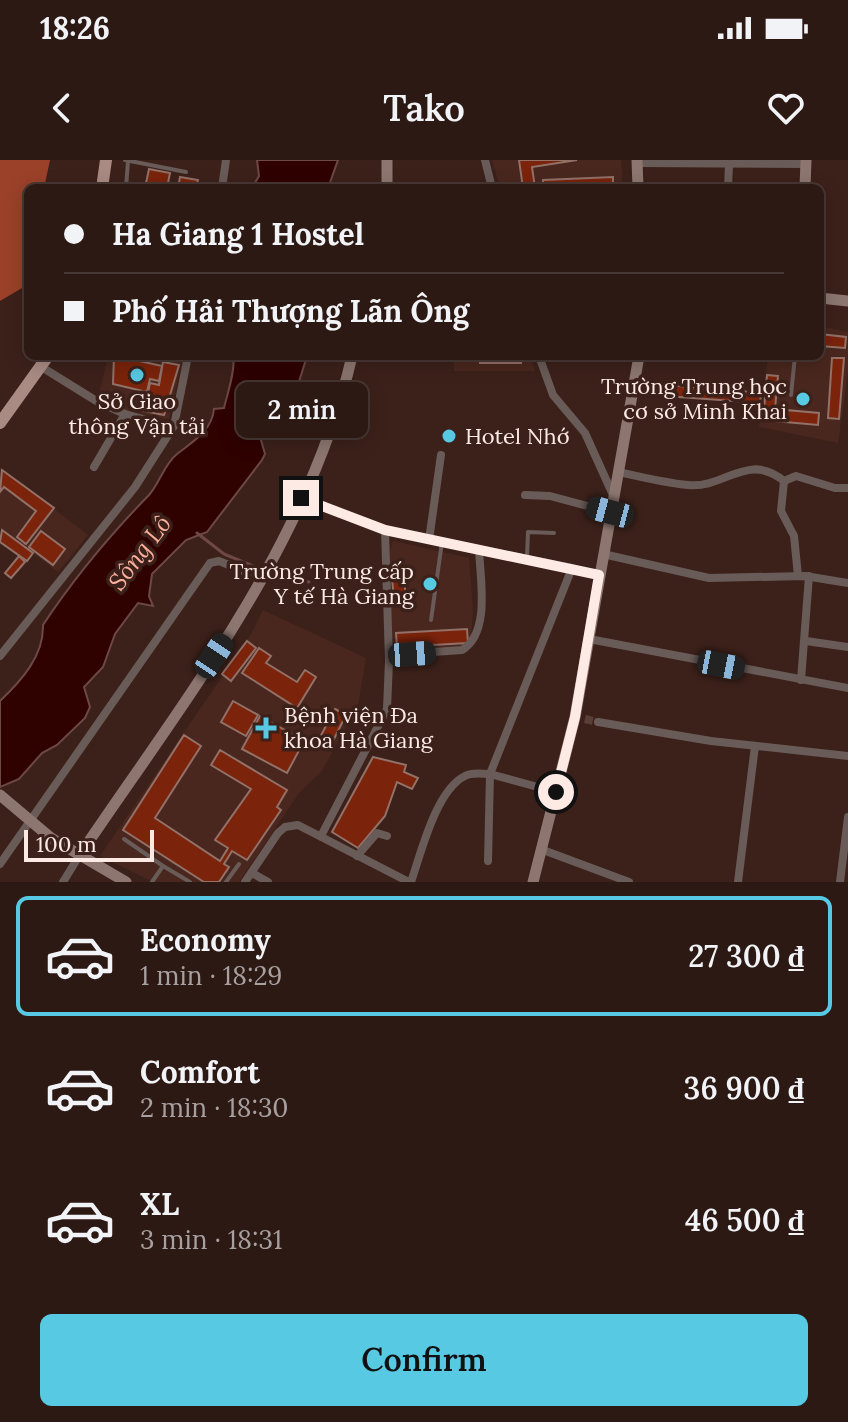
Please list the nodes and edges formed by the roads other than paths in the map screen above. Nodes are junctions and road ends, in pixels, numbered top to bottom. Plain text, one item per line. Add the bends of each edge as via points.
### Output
1 (106, 160) edge
2 (127, 160) edge
3 (226, 160) edge
4 (387, 160) edge
5 (485, 160) edge
6 (637, 162) edge
7 (806, 162) edge
8 (729, 164) junction
9 (186, 172) dead end
10 (103, 184) edge
11 (126, 184) edge
12 (223, 184) edge
13 (387, 184) edge
14 (491, 184) edge
15 (638, 184) edge
16 (728, 184) edge
17 (805, 184) edge
18 (824, 298) edge
19 (848, 301) edge
20 (187, 360) edge
21 (351, 360) edge
22 (540, 360) edge
23 (638, 360) edge
24 (795, 360) edge
25 (44, 361) edge
26 (791, 395) dead end
27 (125, 414) junction
28 (0, 423) edge
29 (173, 427) junction
30 (441, 455) dead end
31 (94, 467) dead end
32 (619, 472) junction
33 (784, 481) junction
34 (848, 488) edge
35 (525, 495) dead end
36 (613, 495) junction
37 (301, 498) junction
38 (610, 512) junction
39 (385, 530) junction
40 (554, 533) dead end
41 (429, 540) junction
42 (442, 542) junction
43 (479, 549) junction
44 (603, 554) junction
45 (527, 557) junction
46 (572, 568) junction
47 (599, 575) junction
48 (798, 576) junction
49 (809, 576) junction
50 (264, 578) junction
51 (848, 583) edge
52 (431, 620) dead end
53 (589, 639) junction
54 (806, 641) junction
55 (848, 647) edge
56 (1, 652) edge
57 (389, 655) junction
58 (801, 680) junction
59 (848, 688) edge
60 (598, 722) tunnel mouth
61 (755, 746) junction
62 (848, 756) edge
63 (490, 774) junction
64 (556, 792) junction
65 (0, 795) edge
66 (848, 817) edge
67 (321, 836) junction
68 (387, 836) dead end
69 (124, 839) dead end
70 (543, 850) junction
71 (79, 856) junction
72 (357, 856) junction
73 (488, 861) dead end
74 (0, 864) edge
75 (239, 864) dead end
76 (163, 866) junction
77 (252, 873) junction
78 (63, 882) edge
79 (126, 882) edge
80 (152, 882) edge
81 (190, 882) edge
82 (226, 882) edge
83 (245, 882) edge
84 (268, 882) edge
85 (410, 882) edge
86 (533, 882) edge
87 (629, 882) edge
88 (738, 882) edge
89 (840, 882) edge

1 - 10 main road
2 - 9 lane
2 - 11 lane
3 - 12 street
4 - 13 main road
5 - 14 street
6 - 8 street
6 - 15 main road
7 - 8 street
7 - 17 main road
8 - 16 street
18 - 19 main road
20 - 29 street
21 - 37 main road via 340,407
22 - 36 street via 553,395 585,433
23 - 32 main road
24 - 26 lane
25 - 27 street via 98,402
25 - 28 main road
27 - 29 street
27 - 31 street
29 - 56 street via 135,487
30 - 41 street
32 - 33 street via 688,485 722,479 740,469 770,471
32 - 36 main road
33 - 34 street via 796,476
33 - 48 street via 781,511 794,536
35 - 38 street
36 - 38 main road
37 - 39 street
37 - 50 main road
38 - 44 main road
39 - 41 street
39 - 57 street
40 - 45 lane via 528,532
41 - 42 street
42 - 43 street
42 - 52 lane
43 - 45 street
43 - 57 street via 480,618 469,645 462,650
44 - 47 main road
44 - 48 street via 709,578
45 - 46 street
46 - 47 street
46 - 63 street
47 - 53 main road
48 - 49 street
49 - 51 street
49 - 54 street
50 - 71 main road
50 - 74 street via 219,561 210,563
53 - 58 street
53 - 64 main road via 580,718
54 - 55 street
54 - 58 street
57 - 67 street via 385,714
58 - 59 street
60 - 61 street
61 - 62 street
61 - 88 street
63 - 64 street
63 - 73 street
63 - 85 street via 464,776 450,789
64 - 70 main road
65 - 71 main road, bridge
66 - 89 street
67 - 72 street
67 - 77 street via 298,825 285,827
68 - 72 street via 377,833
69 - 76 lane
70 - 86 main road
70 - 87 street
71 - 78 street
71 - 79 main road
72 - 85 street
75 - 82 lane
76 - 80 lane
76 - 81 lane
77 - 83 street
77 - 84 street

